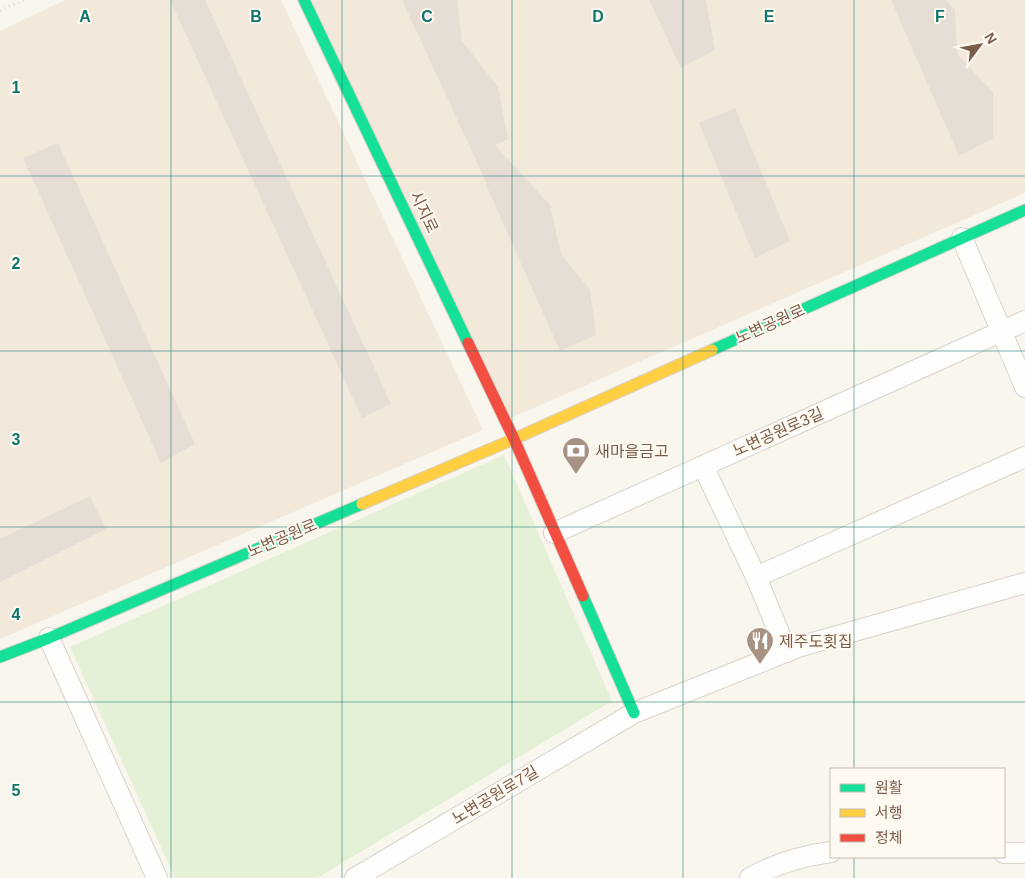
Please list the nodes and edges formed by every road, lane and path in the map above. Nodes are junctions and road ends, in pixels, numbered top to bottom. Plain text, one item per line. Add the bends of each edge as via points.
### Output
1 (24, 0) edge
2 (304, 0) edge
3 (0, 12) edge
4 (1025, 210) edge
5 (962, 238) junction
6 (1025, 321) edge
7 (1001, 332) junction
8 (1025, 387) edge
9 (514, 439) junction
10 (1025, 457) edge
11 (702, 466) junction
12 (554, 533) junction
13 (756, 577) junction
14 (1025, 582) edge
15 (49, 638) junction
16 (787, 652) junction
17 (0, 657) edge
18 (634, 713) junction
19 (830, 852) edge
20 (1005, 853) edge
21 (1025, 853) edge
22 (157, 878) edge
23 (355, 878) edge
24 (750, 878) edge

1 - 3 path
2 - 9 street, 시지로
4 - 5 street, 노변공원로
5 - 7 street
5 - 9 street, 노변공원로
6 - 7 street, 노변공원로3길
7 - 8 street
7 - 11 street, 노변공원로3길
9 - 12 street
9 - 15 street, 노변공원로
10 - 13 street
11 - 12 street, 노변공원로3길
11 - 13 street
12 - 18 street
13 - 16 street
14 - 16 street
15 - 17 street, 노변공원로
15 - 22 street
16 - 18 street
18 - 23 street, 노변공원로7길
19 - 24 street via 769,867
20 - 21 street

